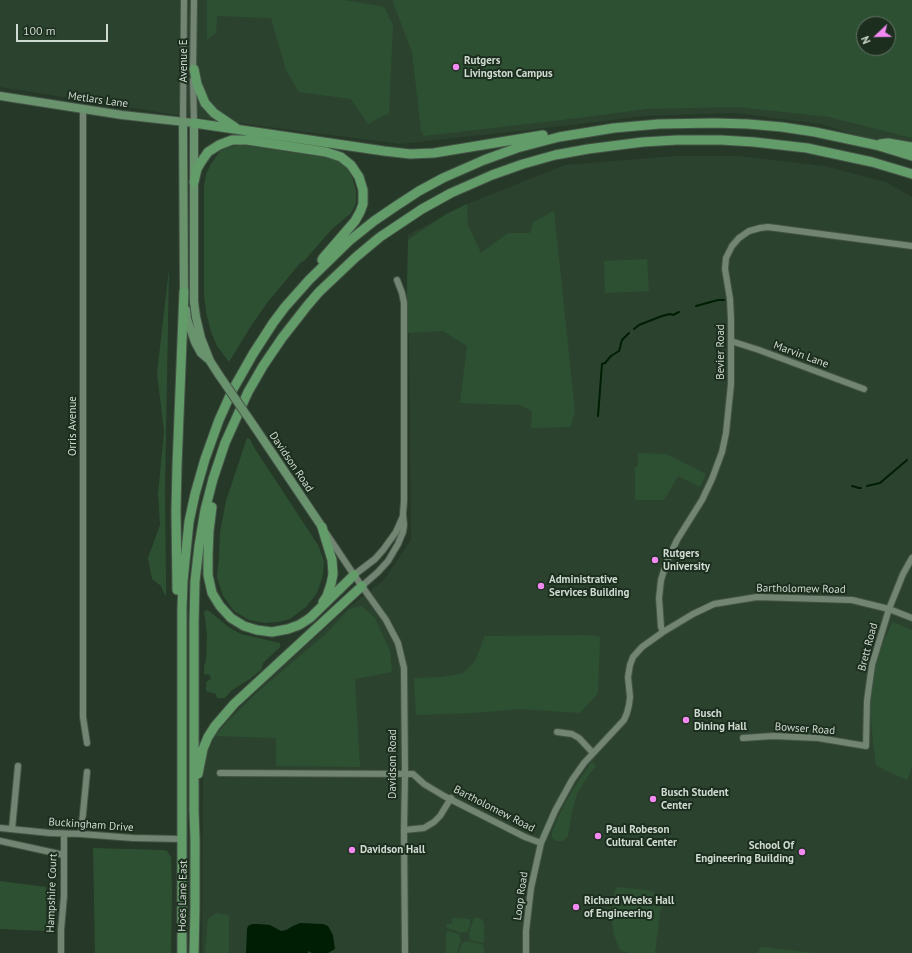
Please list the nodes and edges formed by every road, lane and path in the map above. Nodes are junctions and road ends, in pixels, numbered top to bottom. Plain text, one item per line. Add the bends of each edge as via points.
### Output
1 (184, 0) edge
2 (194, 0) edge
3 (194, 69) junction
4 (0, 96) edge
5 (83, 109) junction
6 (183, 122) junction
7 (194, 123) junction
8 (239, 130) junction
9 (580, 133) junction
10 (876, 145) junction
11 (912, 147) edge
12 (912, 156) edge
13 (912, 174) edge
14 (194, 182) junction
15 (912, 246) edge
16 (320, 268) junction
17 (397, 280) dead end
18 (184, 291) junction
19 (731, 340) junction
20 (210, 361) junction
21 (864, 389) dead end
22 (223, 451) junction
23 (403, 514) junction
24 (322, 527) junction
25 (912, 558) edge
26 (354, 575) junction
27 (362, 586) junction
28 (319, 609) junction
29 (889, 609) junction
30 (912, 618) edge
31 (664, 632) junction
32 (182, 699) junction
33 (557, 732) dead end
34 (743, 738) dead end
35 (87, 743) dead end
36 (866, 746) joint
37 (593, 753) junction
38 (18, 766) dead end
39 (87, 772) dead end
40 (220, 773) dead end
41 (405, 774) junction
42 (451, 798) junction
43 (194, 811) junction
44 (0, 828) edge
45 (12, 829) junction
46 (404, 830) junction
47 (64, 834) junction
48 (81, 834) junction
49 (182, 839) junction
50 (0, 841) edge
51 (541, 843) junction
52 (64, 855) junction
53 (61, 953) edge
54 (182, 953) edge
55 (194, 953) edge
56 (405, 953) edge
57 (526, 953) edge

1 - 6 street, Avenue E
2 - 3 street, Avenue E
3 - 7 street, Avenue E
3 - 8 highway via 205,103 214,113
4 - 5 main road, Metlars Lane
5 - 6 main road, Metlars Lane
5 - 35 street, Orris Avenue via 83,717
6 - 7 main road, Metlars Lane
6 - 18 main road, Davidson Road
7 - 8 highway
7 - 14 main road, Davidson Road
8 - 9 highway via 410,154 467,148 558,132
9 - 10 highway via 659,124 748,124 814,132
9 - 16 highway via 500,153 443,178 374,221
10 - 11 highway via 888,143
10 - 12 highway
13 - 22 highway via 872,162 807,148 754,142 699,140 643,142 588,149 523,164 472,183 403,220 356,257 307,306 263,366 242,404
14 - 16 highway via 197,169 208,152 232,140 326,152 345,160 359,177 363,190 363,204 355,221 323,258
14 - 20 main road, Davidson Road via 194,302 198,328
15 - 19 street, Bevier Road via 768,227 749,231 735,242 727,255
16 - 32 highway via 285,307 253,354 232,391 205,459 193,501 186,549 182,608
17 - 23 street via 404,303
18 - 20 main road, Davidson Road via 187,319 192,335 201,353
18 - 32 highway via 176,511 177,633
19 - 21 street, Marvin Lane
19 - 31 street, Bevier Road via 731,384 725,442 707,490 677,540 666,564 659,598 660,625
20 - 24 main road, Davidson Road, bridge
22 - 28 highway via 211,510 208,554 208,575 216,600 231,618 244,626 272,632 299,625
22 - 43 highway via 205,510 195,582
23 - 26 street via 396,532 383,550
23 - 27 street via 404,524 398,544 388,561
24 - 26 street, Davidson Road
24 - 28 highway via 332,560 333,574 327,596
25 - 29 street, Brett Road
26 - 27 street, Davidson Road
26 - 28 highway
27 - 41 street, Davidson Road via 386,620 402,657
27 - 43 highway via 234,704 215,726 208,737 198,771
29 - 30 street, Bartholomew Road
29 - 31 street, Bartholomew Road via 852,600 756,597 714,604
29 - 36 street, Brett Road via 872,665 867,702
31 - 37 street, Bartholomew Road via 642,647 634,657 628,671 628,713
32 - 49 highway, Hoes Lane East
33 - 37 street via 572,734 579,738
34 - 36 street, Bowser Road via 818,738
37 - 51 street, Bartholomew Road via 564,794
38 - 45 street
39 - 48 street
40 - 41 street, Bartholomew Road
41 - 42 street, Bartholomew Road via 413,774 424,784
41 - 46 street, Davidson Road
42 - 46 street via 434,822 424,828
42 - 51 street, Bartholomew Road
43 - 55 highway, Hoes Lane East
44 - 45 street, Buckingham Drive
45 - 47 street, Buckingham Drive
46 - 56 street, Davidson Road
47 - 48 street, Buckingham Drive
47 - 52 street, Hampshire Court
48 - 49 street, Buckingham Drive
49 - 54 highway, Hoes Lane East
50 - 52 street
51 - 57 street, Loop Road via 531,888
52 - 53 street, Hampshire Court

